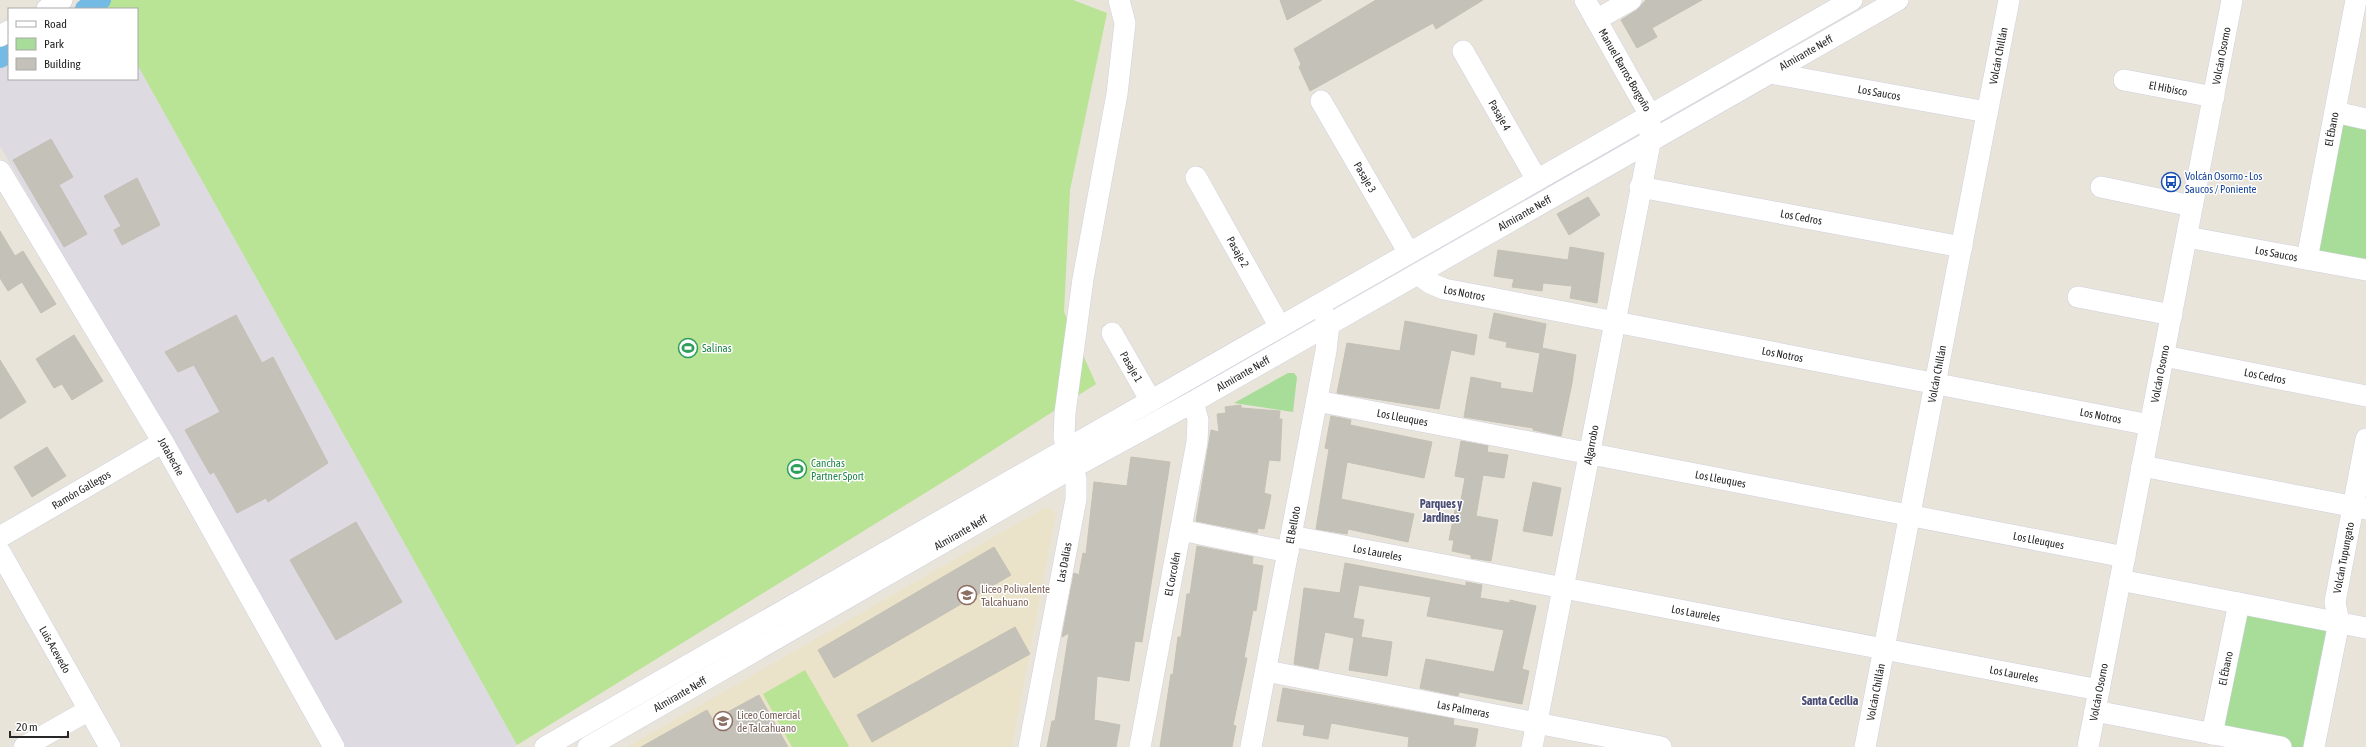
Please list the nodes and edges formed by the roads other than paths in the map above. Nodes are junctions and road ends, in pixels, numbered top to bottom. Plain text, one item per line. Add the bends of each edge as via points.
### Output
1 (62, 0) edge
2 (1119, 0) edge
3 (1585, 0) edge
4 (1632, 0) edge
5 (1852, 0) edge
6 (1898, 0) edge
7 (2009, 0) edge
8 (2232, 0) edge
9 (2356, 0) edge
10 (49, 8) edge
11 (1596, 20) junction
12 (1463, 51) dead end
13 (1770, 73) junction
14 (2124, 80) dead end
15 (2214, 97) junction
16 (1321, 101) dead end
17 (1988, 112) junction
18 (2334, 112) junction
19 (1650, 115) junction
20 (2366, 119) edge
21 (1650, 143) junction
22 (0, 171) edge
23 (1196, 177) dead end
24 (1537, 180) junction
25 (1640, 187) junction
26 (2101, 187) dead end
27 (2192, 206) junction
28 (2187, 237) junction
29 (1962, 247) junction
30 (1409, 253) junction
31 (2307, 259) junction
32 (2366, 270) edge
33 (1418, 274) junction
34 (2078, 297) dead end
35 (1319, 304) junction
36 (2172, 315) junction
37 (1615, 320) junction
38 (1329, 324) junction
39 (1280, 327) junction
40 (1112, 333) dead end
41 (2164, 356) junction
42 (1935, 383) junction
43 (2366, 396) edge
44 (1151, 401) junction
45 (1317, 401) junction
46 (1193, 402) junction
47 (2150, 425) junction
48 (2366, 439) edge
49 (163, 442) junction
50 (1589, 454) junction
51 (1070, 458) junction
52 (2142, 466) junction
53 (2360, 507) edge
54 (1910, 515) junction
55 (1181, 530) junction
56 (0, 538) edge
57 (1290, 544) junction
58 (0, 552) edge
59 (2125, 557) junction
60 (2120, 580) junction
61 (1563, 588) junction
62 (2239, 603) junction
63 (2338, 622) junction
64 (2366, 628) edge
65 (1884, 649) junction
66 (1266, 671) junction
67 (2099, 690) junction
68 (89, 710) junction
69 (2095, 711) junction
70 (1537, 723) junction
71 (2212, 734) junction
72 (24, 747) edge
73 (110, 747) edge
74 (334, 747) edge
75 (546, 747) edge
76 (588, 747) edge
77 (1029, 747) edge
78 (1140, 747) edge
79 (1251, 747) edge
80 (1532, 747) edge
81 (1661, 747) edge
82 (1865, 747) edge
83 (2088, 747) edge
84 (2281, 747) edge
85 (2314, 747) edge

1 - 10 street
2 - 51 street, Las Dalias via 1125,35 1118,94 1073,346 1063,427
3 - 11 street, Manuel Barros Borgoño
4 - 11 street
5 - 19 street, Almirante Neff
6 - 13 street, Almirante Neff
7 - 17 street, Volcán Chillán
8 - 15 street, Volcán Osorno
9 - 18 street, El Ébano
11 - 19 street, Manuel Barros Borgoño
12 - 24 street, Pasaje 4
13 - 17 street, Los Saucos
13 - 21 street, Almirante Neff
14 - 15 street, El Hibisco
15 - 27 street, Volcán Osorno
16 - 30 street, Pasaje 3
17 - 29 street, Volcán Chillán
18 - 20 street
18 - 31 street, El Ébano
19 - 21 street, Manuel Barros Borgoño
19 - 24 street, Almirante Neff
21 - 25 street, Algarrobo
21 - 33 street, Almirante Neff
22 - 49 street, Jotabeche
23 - 39 street, Pasaje 2
24 - 30 street, Almirante Neff
25 - 29 street, Los Cedros
25 - 37 street, Algarrobo
26 - 27 street
27 - 28 street, Volcán Osorno
28 - 31 street, Los Saucos
28 - 36 street, Volcán Osorno
29 - 42 street, Volcán Chillán
30 - 35 street, Almirante Neff
31 - 32 street, Los Saucos
33 - 37 street, Los Notros via 1444,289
33 - 38 street, Almirante Neff
34 - 36 street
35 - 38 street
35 - 39 street, Almirante Neff
36 - 41 street, Volcán Osorno
37 - 42 street, Los Notros
37 - 50 street, Algarrobo
38 - 45 street, El Belloto
38 - 46 street, Almirante Neff
39 - 44 street, Almirante Neff
40 - 44 street, Pasaje 1
41 - 43 street, Los Cedros
41 - 47 street, Volcán Osorno
42 - 47 street, Los Notros
42 - 54 street, Volcán Chillán
44 - 51 street, Almirante Neff
45 - 50 street, Los Lleuques
45 - 57 street, El Belloto
46 - 51 street, Almirante Neff
46 - 55 street, El Corcolén via 1198,420 1197,442
47 - 52 street, Volcán Osorno
48 - 53 street, Volcán Tupungato
49 - 56 street, Ramón Gallegos
49 - 74 street, Jotabeche
50 - 54 street, Los Lleuques
50 - 61 street, Algarrobo
51 - 75 street, Almirante Neff
51 - 76 street, Almirante Neff
51 - 77 street, Las Dalias via 1076,499
52 - 53 street
52 - 59 street, Volcán Osorno
53 - 63 street, Volcán Tupungato via 2335,602
54 - 59 street, Los Lleuques
54 - 65 street, Volcán Chillán
55 - 57 street, Los Laureles
55 - 78 street, El Corcolén
57 - 61 street, Los Laureles
57 - 66 street, El Belloto
58 - 68 street, Luis Acevedo
59 - 60 street, Volcán Osorno
60 - 62 street
60 - 67 street, Volcán Osorno
61 - 65 street, Los Laureles
61 - 70 street, Algarrobo
62 - 63 street
62 - 71 street, El Ébano
63 - 64 street
63 - 85 street, Volcán Tupungato
65 - 67 street, Los Laureles
65 - 82 street, Volcán Chillán
66 - 70 street, Las Palmeras
66 - 79 street, El Belloto
67 - 69 street, Volcán Osorno
68 - 72 street
68 - 73 street, Luis Acevedo
69 - 71 street
69 - 83 street, Volcán Osorno
70 - 80 street, Algarrobo
70 - 81 street, Las Palmeras
71 - 84 street

